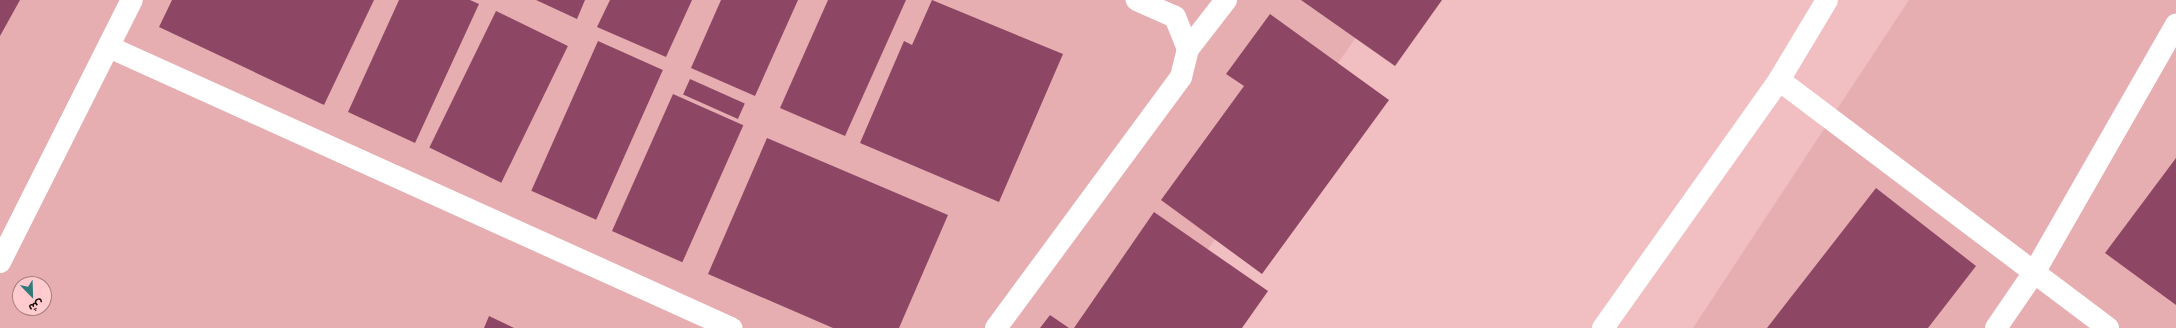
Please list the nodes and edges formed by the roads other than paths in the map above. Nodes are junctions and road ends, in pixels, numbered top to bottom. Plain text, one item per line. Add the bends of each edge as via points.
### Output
1 (132, 0) edge
2 (1137, 0) edge
3 (1226, 0) edge
4 (1827, 0) edge
5 (2176, 25) edge
6 (109, 47) junction
7 (1188, 49) junction
8 (1779, 80) junction
9 (0, 262) edge
10 (2035, 271) junction
11 (730, 328) edge
12 (996, 328) edge
13 (1603, 328) edge
14 (1996, 328) edge
15 (2108, 328) edge

1 - 6 street
2 - 7 street via 1175,17
3 - 7 street
4 - 8 street
5 - 10 street
6 - 9 street
6 - 11 street
7 - 12 street via 1181,77
8 - 10 street
8 - 13 street
10 - 14 street
10 - 15 street

